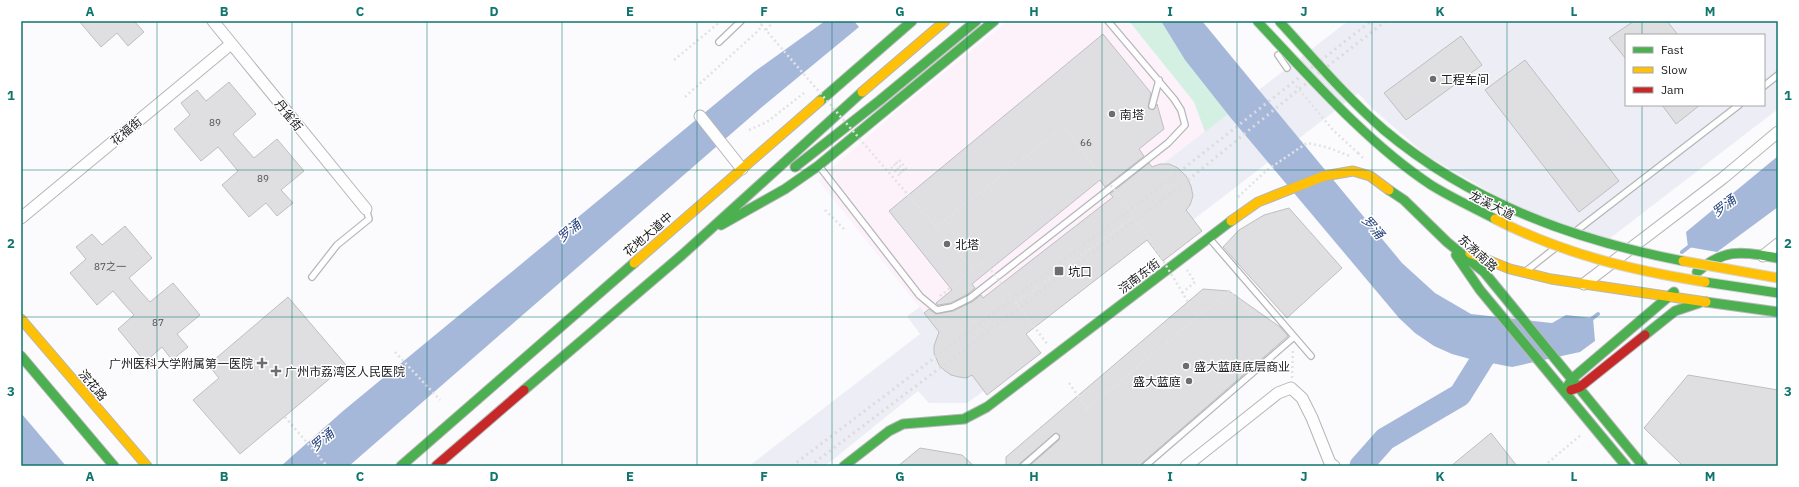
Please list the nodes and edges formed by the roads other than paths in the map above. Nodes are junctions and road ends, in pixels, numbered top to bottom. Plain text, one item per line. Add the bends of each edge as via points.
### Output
1 (213, 21) edge
2 (741, 21) edge
3 (912, 21) edge
4 (945, 21) edge
5 (976, 21) edge
6 (994, 21) edge
7 (1108, 21) edge
8 (1253, 21) edge
9 (1257, 21) edge
10 (1279, 21) edge
11 (886, 32) dead end
12 (719, 42) dead end
13 (231, 44) junction
14 (1270, 44) dead end
15 (1274, 50) dead end
16 (865, 61) junction
17 (1287, 68) dead end
18 (1778, 75) edge
19 (1159, 80) junction
20 (1765, 85) edge
21 (1152, 106) dead end
22 (1738, 106) edge
23 (700, 116) dead end
24 (1778, 132) edge
25 (818, 166) junction
26 (742, 168) junction
27 (366, 210) joint
28 (21, 218) edge
29 (719, 226) junction
30 (1209, 238) junction
31 (1447, 242) junction
32 (1778, 244) edge
33 (682, 255) junction
34 (1759, 255) junction
35 (1778, 258) edge
36 (1523, 273) junction
37 (312, 277) dead end
38 (1778, 278) edge
39 (1584, 284) junction
40 (1778, 293) edge
41 (1704, 295) junction
42 (1669, 296) junction
43 (1778, 312) edge
44 (21, 319) edge
45 (1294, 336) junction
46 (21, 356) edge
47 (1310, 356) dead end
48 (1573, 378) junction
49 (1580, 387) junction
50 (1564, 391) junction
51 (1056, 437) dead end
52 (1332, 465) edge
53 (114, 466) edge
54 (146, 466) edge
55 (401, 466) edge
56 (436, 466) edge
57 (844, 466) edge
58 (1023, 466) edge
59 (1145, 466) edge
60 (1186, 466) edge
61 (1626, 466) edge
62 (1643, 466) edge

1 - 13 street, 丹雀街
2 - 12 lane
3 - 16 main road, 花地大道中
4 - 33 main road via 850,102
5 - 29 main road via 879,101
6 - 25 main road
7 - 19 lane
8 - 14 lane
9 - 40 main road, 龙溪大道, bridge via 1344,112 1381,146 1425,181 1456,200 1533,238 1597,260 1678,278
10 - 38 main road, 龙溪大道, bridge via 1364,112 1401,144 1477,193 1574,234 1609,245 1694,264
11 - 16 main road
13 - 27 street, 丹雀街
13 - 28 street, 花福街
15 - 17 lane
16 - 26 main road, 花地大道中
18 - 20 lane
19 - 21 lane
19 - 25 lane via 1181,110 1185,125 1168,142 970,298 952,307 937,310 920,296
22 - 36 lane
23 - 26 street
24 - 39 street via 1723,178
25 - 29 main road via 785,189
26 - 55 main road, 花地大道中
27 - 37 lane via 369,219 337,245
29 - 33 main road
30 - 31 main road, 浣南东街 via 1258,202 1277,193 1324,176 1354,171 1370,176 1404,200
30 - 45 lane
30 - 57 main road, 浣南东街 via 987,407 964,419 903,424 889,431
31 - 36 main road via 1495,265
31 - 48 main road, 东漖南路 via 1484,272
31 - 50 main road, 东漖南路 via 1494,307
32 - 34 street
33 - 56 main road
34 - 35 main road
34 - 41 main road via 1734,261 1718,273
34 - 42 main road via 1739,253 1716,257
36 - 39 main road
39 - 42 main road
41 - 42 main road
41 - 43 main road
41 - 49 main road via 1675,311
42 - 48 main road
44 - 54 main road, 浣花路
45 - 47 lane
45 - 59 lane
46 - 53 main road
48 - 49 main road, 东漖南路
48 - 50 main road
49 - 50 main road
49 - 62 main road, 东漖南路
50 - 61 main road, 东漖南路
51 - 58 lane
52 - 60 street via 1302,398 1291,388 1278,393

